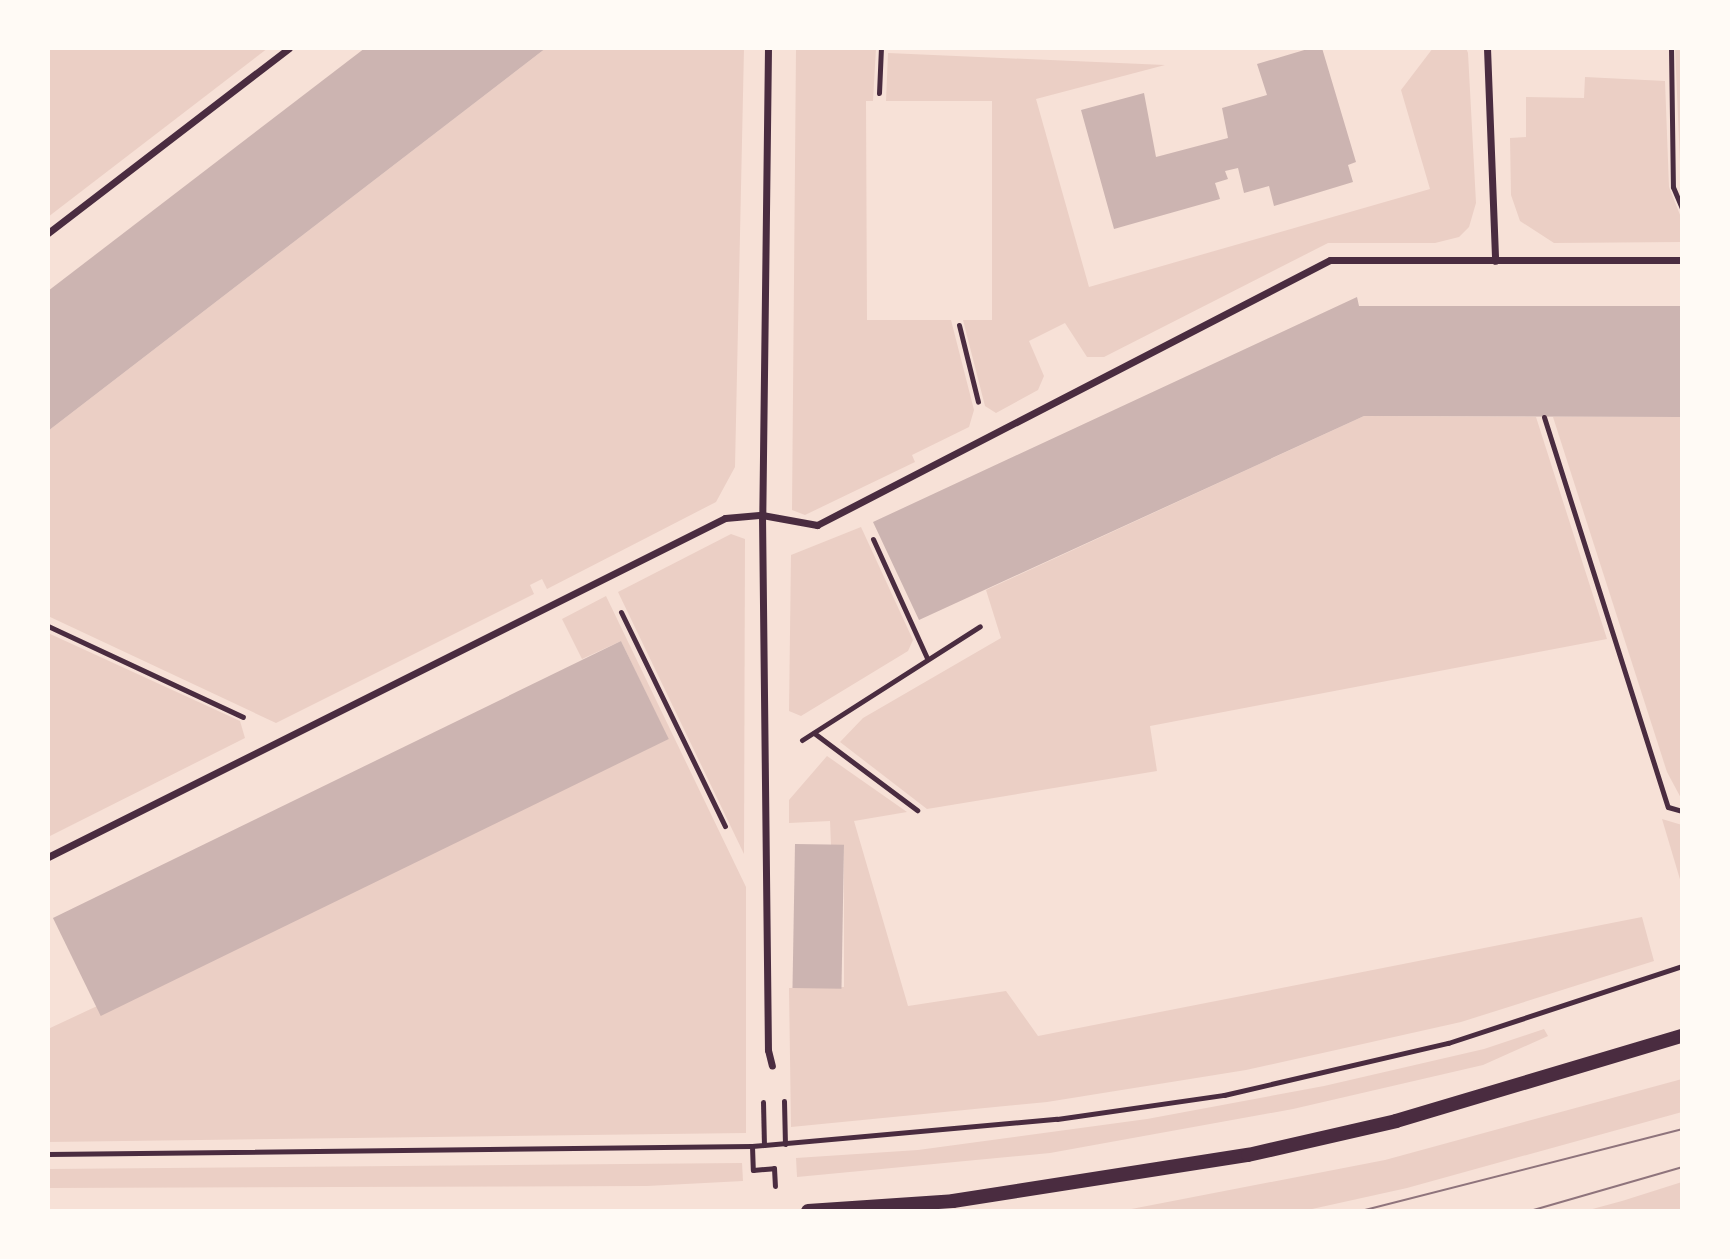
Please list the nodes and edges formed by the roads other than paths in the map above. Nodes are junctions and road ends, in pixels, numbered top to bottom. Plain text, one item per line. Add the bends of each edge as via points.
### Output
1 (289, 48) edge
2 (768, 48) edge
3 (1487, 48) edge
4 (48, 233) edge
5 (1682, 260) edge
6 (1495, 261) junction
7 (762, 515) junction
8 (48, 857) edge
9 (1682, 1036) edge
10 (772, 1066) dead end
11 (808, 1211) edge

1 - 4 street
2 - 7 street
3 - 6 street
5 - 6 street
6 - 7 street via 1330,260 817,525
7 - 8 street via 725,518
7 - 10 street
9 - 11 street via 1396,1121 1248,1155 953,1201

